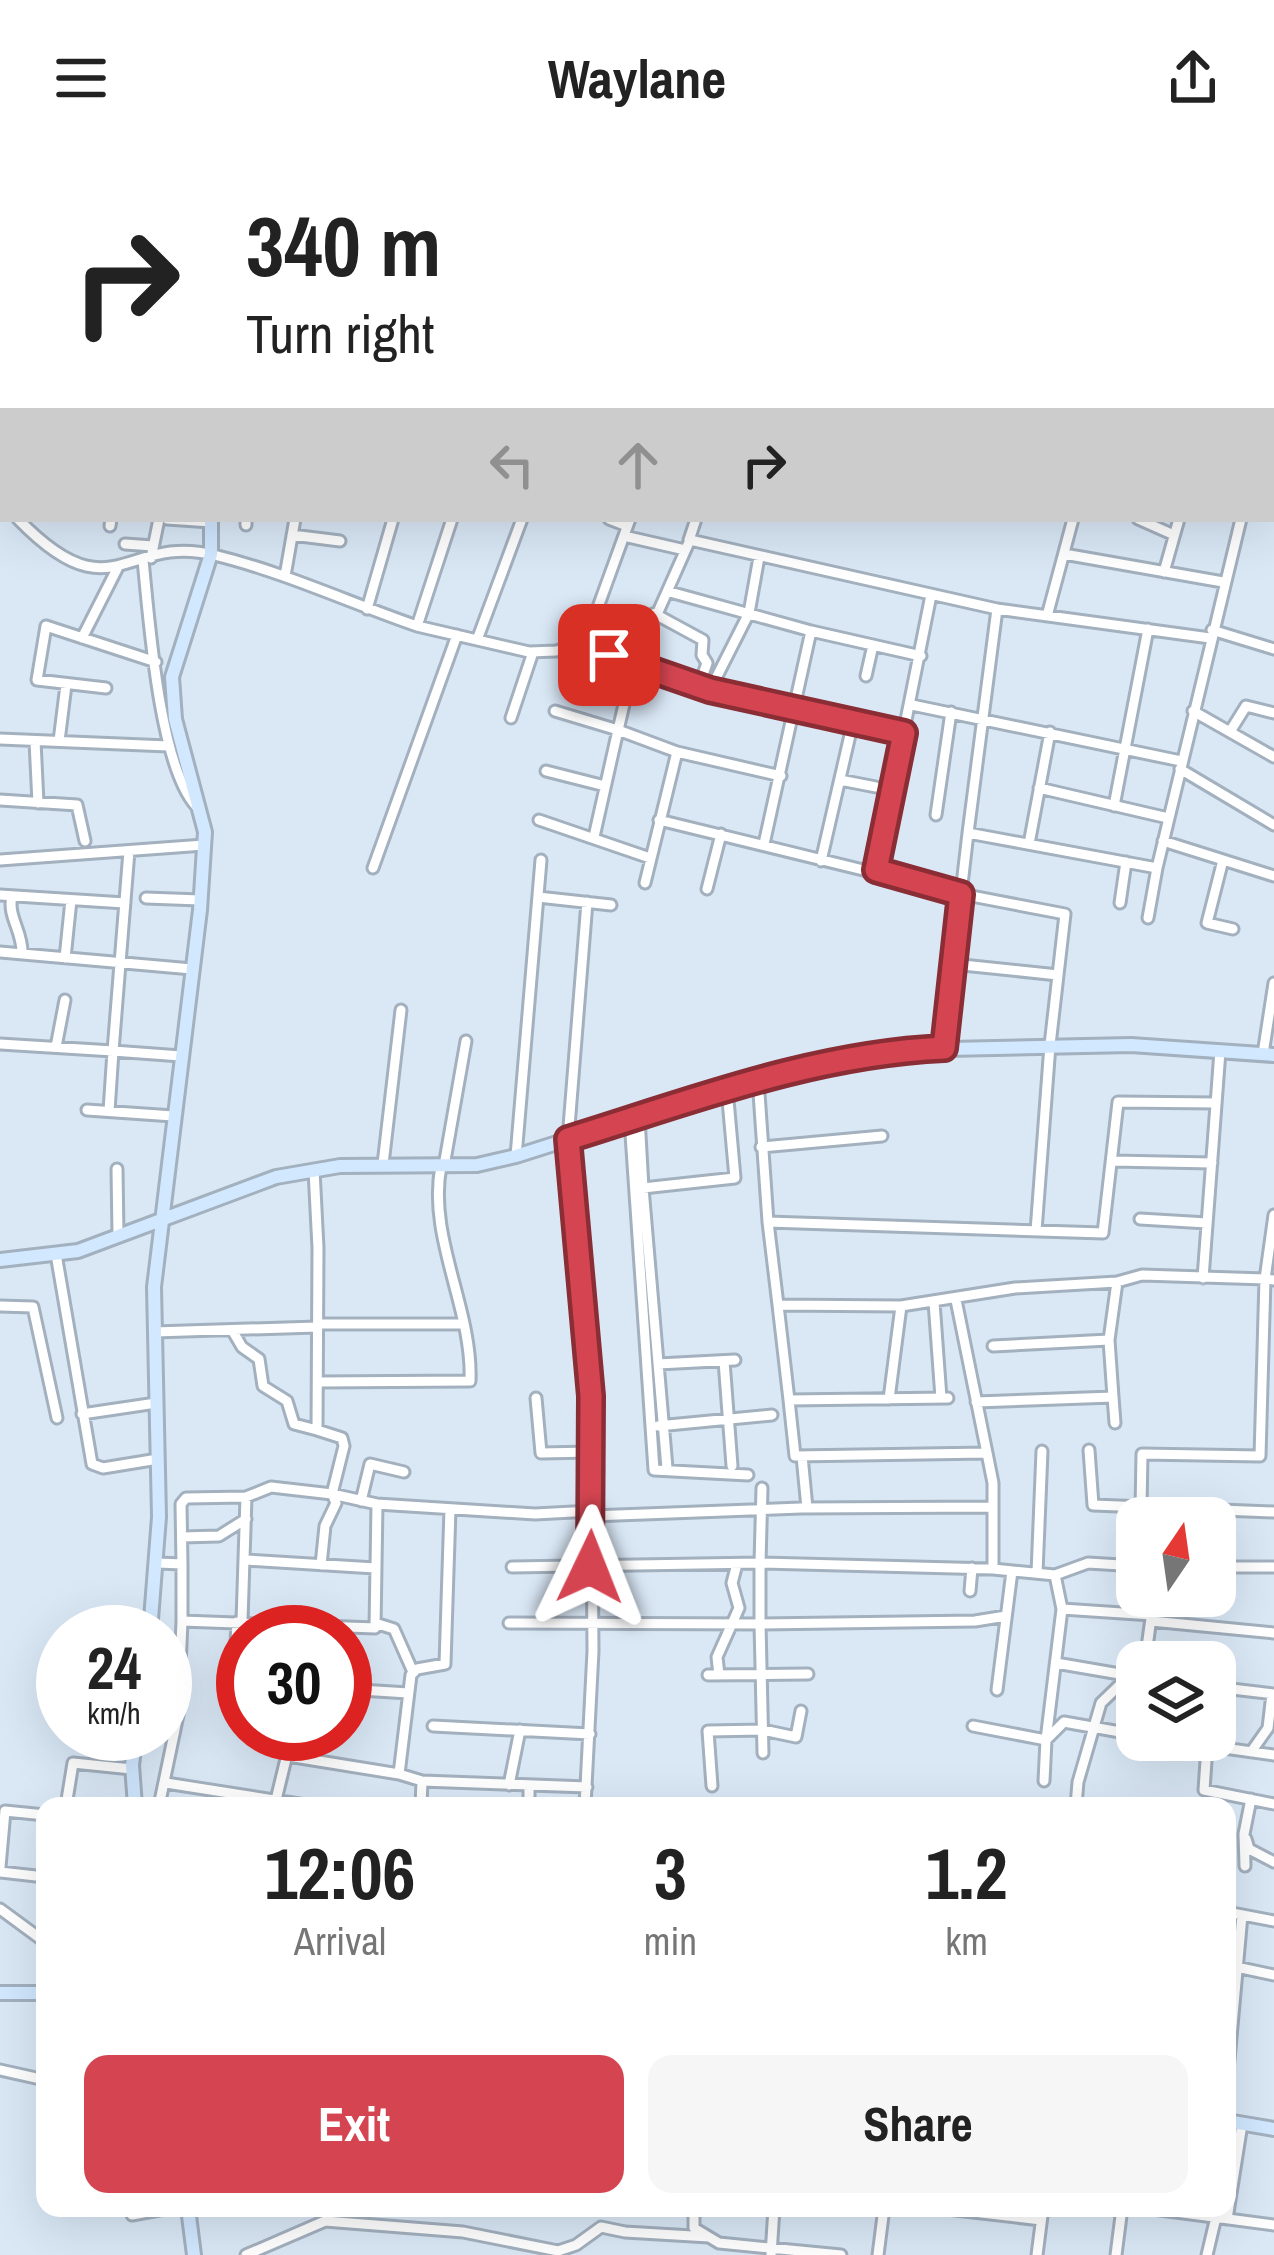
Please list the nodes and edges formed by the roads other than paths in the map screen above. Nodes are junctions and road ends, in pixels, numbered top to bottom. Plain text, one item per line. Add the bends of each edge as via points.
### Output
1 (21, 522) edge
2 (162, 522) edge
3 (212, 522) edge
4 (294, 522) edge
5 (392, 522) edge
6 (451, 522) edge
7 (521, 522) edge
8 (695, 522) edge
9 (1072, 522) edge
10 (1145, 522) edge
11 (1178, 522) edge
12 (1240, 522) edge
13 (627, 527) edge
14 (292, 535) junction
15 (1174, 535) junction
16 (340, 541) dead end
17 (125, 544) dead end
18 (687, 545) junction
19 (212, 554) junction
20 (1064, 554) junction
21 (149, 555) junction
22 (759, 557) junction
23 (117, 568) junction
24 (1164, 572) junction
25 (285, 576) junction
26 (1223, 582) junction
27 (670, 592) junction
28 (931, 595) junction
29 (367, 609) junction
30 (997, 609) junction
31 (749, 613) junction
32 (655, 614) junction
33 (1047, 616) junction
34 (417, 626) junction
35 (1148, 629) junction
36 (811, 631) junction
37 (1211, 634) junction
38 (457, 635) junction
39 (82, 638) junction
40 (477, 640) junction
41 (585, 644) junction
42 (873, 645) junction
43 (1274, 649) edge
44 (533, 652) junction
45 (921, 656) junction
46 (156, 662) junction
47 (633, 666) junction
48 (866, 676) dead end
49 (66, 685) junction
50 (106, 688) dead end
51 (705, 688) junction
52 (912, 705) junction
53 (796, 710) junction
54 (555, 711) dead end
55 (1193, 711) junction
56 (951, 712) junction
57 (1274, 712) edge
58 (511, 718) dead end
59 (983, 718) junction
60 (853, 722) junction
61 (618, 730) junction
62 (1231, 730) junction
63 (904, 733) junction
64 (1050, 733) junction
65 (0, 739) edge
66 (35, 741) junction
67 (59, 741) junction
68 (168, 746) junction
69 (1125, 749) junction
70 (677, 752) junction
71 (1274, 757) edge
72 (1180, 765) junction
73 (545, 771) dead end
74 (781, 776) junction
75 (840, 780) junction
76 (605, 786) junction
77 (876, 787) dead end
78 (1040, 788) junction
79 (0, 800) edge
80 (38, 802) junction
81 (1114, 806) junction
82 (200, 810) junction
83 (935, 815) dead end
84 (1168, 818) junction
85 (539, 820) dead end
86 (659, 820) junction
87 (1274, 825) edge
88 (968, 833) junction
89 (721, 834) junction
90 (594, 837) junction
91 (85, 841) dead end
92 (1163, 841) junction
93 (764, 844) junction
94 (1029, 844) junction
95 (204, 845) junction
96 (129, 851) junction
97 (650, 858) junction
98 (0, 860) edge
99 (541, 860) dead end
100 (1222, 860) junction
101 (821, 861) junction
102 (1126, 862) junction
103 (373, 868) dead end
104 (1156, 868) junction
105 (876, 870) junction
106 (1274, 876) edge
107 (645, 883) dead end
108 (707, 889) dead end
109 (961, 894) junction
110 (6, 896) edge
111 (538, 897) junction
112 (146, 898) dead end
113 (200, 899) junction
114 (71, 900) junction
115 (587, 902) junction
116 (1120, 903) dead end
117 (125, 904) junction
118 (611, 905) dead end
119 (1148, 917) dead end
120 (1233, 929) dead end
121 (0, 952) edge
122 (22, 954) junction
123 (65, 958) junction
124 (121, 963) junction
125 (953, 964) junction
126 (192, 969) junction
127 (1058, 975) junction
128 (1274, 983) edge
129 (65, 1000) dead end
130 (400, 1010) dead end
131 (466, 1041) dead end
132 (0, 1044) edge
133 (1050, 1045) junction
134 (56, 1047) junction
135 (944, 1048) junction
136 (113, 1051) junction
137 (1220, 1051) junction
138 (1269, 1055) edge
139 (181, 1056) junction
140 (758, 1079) junction
141 (727, 1089) junction
142 (1216, 1103) junction
143 (87, 1110) dead end
144 (109, 1112) junction
145 (173, 1116) junction
146 (634, 1118) junction
147 (882, 1136) dead end
148 (568, 1139) junction
149 (761, 1147) junction
150 (516, 1156) junction
151 (1112, 1161) junction
152 (1212, 1163) junction
153 (383, 1164) junction
154 (442, 1166) junction
155 (116, 1169) dead end
156 (314, 1170) junction
157 (644, 1188) junction
158 (160, 1218) junction
159 (1140, 1219) dead end
160 (1274, 1219) edge
161 (768, 1222) junction
162 (1207, 1222) junction
163 (1036, 1231) junction
164 (118, 1235) junction
165 (56, 1254) junction
166 (0, 1260) edge
167 (1203, 1278) junction
168 (1270, 1280) edge
169 (1117, 1282) junction
170 (956, 1300) junction
171 (934, 1302) junction
172 (778, 1305) junction
173 (0, 1306) edge
174 (901, 1306) junction
175 (463, 1324) junction
176 (318, 1326) junction
177 (232, 1330) junction
178 (154, 1332) junction
179 (1109, 1340) junction
180 (1269, 1341) edge
181 (994, 1346) dead end
182 (660, 1364) junction
183 (647, 1365) junction
184 (318, 1382) junction
185 (1113, 1396) junction
186 (536, 1398) dead end
187 (1262, 1398) junction
188 (889, 1399) junction
189 (1274, 1399) edge
190 (789, 1400) junction
191 (976, 1402) junction
192 (156, 1403) junction
193 (318, 1403) junction
194 (289, 1408) junction
195 (82, 1414) junction
196 (772, 1415) dead end
197 (57, 1418) dead end
198 (729, 1419) junction
199 (1115, 1423) dead end
200 (657, 1426) junction
201 (317, 1430) junction
202 (1090, 1450) dead end
203 (1042, 1451) dead end
204 (592, 1452) junction
205 (987, 1453) junction
206 (802, 1456) junction
207 (1260, 1456) junction
208 (1274, 1456) edge
209 (158, 1459) junction
210 (732, 1466) dead end
211 (667, 1468) dead end
212 (404, 1472) dead end
213 (748, 1475) dead end
214 (762, 1488) dead end
215 (332, 1494) junction
216 (246, 1497) junction
217 (1141, 1497) edge
218 (361, 1501) junction
219 (377, 1504) junction
220 (1116, 1506) edge
221 (992, 1507) junction
222 (807, 1508) junction
223 (451, 1509) junction
224 (761, 1510) junction
225 (1274, 1512) edge
226 (591, 1513) junction
227 (1236, 1513) edge
228 (246, 1519) junction
229 (182, 1537) junction
230 (246, 1560) junction
231 (158, 1563) junction
232 (760, 1563) junction
233 (182, 1564) junction
234 (737, 1564) junction
235 (321, 1565) junction
236 (1116, 1565) edge
237 (512, 1567) dead end
238 (590, 1567) junction
239 (1236, 1567) edge
240 (375, 1568) junction
241 (972, 1568) junction
242 (1274, 1568) edge
243 (993, 1569) junction
244 (1012, 1570) junction
245 (1037, 1573) junction
246 (1055, 1575) junction
247 (970, 1591) dead end
248 (153, 1605) edge
249 (182, 1605) edge
250 (242, 1605) edge
251 (1062, 1609) junction
252 (1006, 1616) junction
253 (1151, 1618) junction
254 (509, 1622) dead end
255 (375, 1623) junction
256 (592, 1624) junction
257 (730, 1624) junction
258 (760, 1624) junction
259 (372, 1628) edge
260 (1274, 1634) edge
261 (1148, 1641) edge
262 (1056, 1663) junction
263 (413, 1672) junction
264 (1116, 1673) edge
265 (808, 1674) dead end
266 (763, 1675) junction
267 (372, 1690) edge
268 (997, 1690) dead end
269 (1236, 1690) edge
270 (1116, 1691) edge
271 (409, 1693) junction
272 (1273, 1694) edge
273 (801, 1711) dead end
274 (434, 1726) dead end
275 (973, 1726) dead end
276 (1094, 1727) junction
277 (520, 1730) junction
278 (763, 1730) junction
279 (1116, 1731) edge
280 (590, 1734) junction
281 (1046, 1740) junction
282 (1236, 1750) edge
283 (1251, 1752) junction
284 (763, 1754) dead end
285 (1274, 1754) edge
286 (133, 1761) edge
287 (170, 1761) edge
288 (287, 1761) edge
289 (319, 1761) edge
290 (1206, 1761) edge
291 (132, 1769) junction
292 (399, 1774) junction
293 (422, 1781) junction
294 (1044, 1781) dead end
295 (166, 1783) junction
296 (509, 1785) junction
297 (530, 1785) junction
298 (712, 1786) dead end
299 (587, 1787) junction
300 (67, 1797) edge
301 (134, 1797) edge
302 (162, 1797) edge
303 (242, 1797) edge
304 (277, 1797) edge
305 (421, 1797) edge
306 (529, 1797) edge
307 (586, 1797) edge
308 (1077, 1797) edge
309 (1251, 1799) junction
310 (1274, 1804) edge
311 (36, 1814) edge
312 (1244, 1834) junction
313 (1274, 1862) edge
314 (1245, 1866) dead end
315 (0, 1870) edge
316 (36, 1876) edge
317 (0, 1910) edge
318 (1236, 1914) edge
319 (1242, 1916) junction
320 (1274, 1922) edge
321 (36, 1936) edge
322 (1236, 1949) edge
323 (1236, 1967) edge
324 (1274, 1975) edge
325 (0, 1993) edge
326 (36, 1993) edge
327 (0, 2070) edge
328 (36, 2078) edge
329 (1236, 2123) edge
330 (1242, 2124) junction
331 (1274, 2129) edge
332 (1236, 2152) edge
333 (189, 2217) edge
334 (694, 2217) edge
335 (774, 2217) edge
336 (883, 2217) edge
337 (1042, 2217) edge
338 (1121, 2217) edge
339 (1214, 2217) edge
340 (1222, 2218) junction
341 (1274, 2225) edge
342 (709, 2237) junction
343 (772, 2251) edge
344 (194, 2255) edge
345 (247, 2255) edge
346 (842, 2255) edge
347 (878, 2255) edge
348 (1037, 2255) edge
349 (1116, 2255) edge
350 (1207, 2255) edge

1 - 23 street via 71,562
2 - 21 street
3 - 19 street
4 - 14 street
5 - 29 street
6 - 34 street
7 - 40 street
8 - 18 street
9 - 20 street
10 - 15 street
11 - 15 street
12 - 26 street
13 - 18 street
13 - 41 street
14 - 16 street
14 - 25 street
15 - 24 street
17 - 21 street
18 - 22 street
18 - 27 street
19 - 21 street
19 - 25 street
19 - 82 street via 172,676
20 - 24 street
20 - 33 street
21 - 23 street
21 - 46 street
22 - 28 street
22 - 31 street
23 - 39 street
24 - 26 street
25 - 29 street
26 - 37 street
27 - 31 street
27 - 32 street
28 - 30 street
28 - 45 street
29 - 34 street
30 - 33 street
30 - 59 street
31 - 36 street
31 - 51 street
32 - 41 street
32 - 51 street via 703,640
33 - 35 street
34 - 38 street
35 - 37 street
35 - 69 street
36 - 42 street
36 - 53 street
37 - 43 street
37 - 55 street
38 - 40 street
38 - 103 street
39 - 46 street
39 - 49 street via 46,626 37,680
40 - 44 street
41 - 44 street
41 - 47 street
42 - 45 street
42 - 48 street
44 - 58 street
45 - 52 street
46 - 68 street
47 - 51 street
47 - 61 street
49 - 50 street
49 - 67 street
51 - 53 street
52 - 56 street
52 - 63 street
53 - 60 street
53 - 74 street
54 - 61 street
55 - 62 street
55 - 72 street
56 - 59 street
56 - 83 street
57 - 62 street via 1246,706
59 - 64 street
59 - 88 street
60 - 63 street
60 - 75 street
61 - 70 street
61 - 76 street
62 - 71 street
63 - 105 street
64 - 69 street
64 - 78 street
65 - 66 street
66 - 67 street
66 - 80 street
67 - 68 street
68 - 82 street via 182,791
69 - 72 street
69 - 81 street
70 - 74 street
70 - 86 street
72 - 84 street
72 - 87 street
73 - 76 street
74 - 93 street
75 - 77 street
75 - 101 street
76 - 90 street
78 - 81 street
78 - 94 street
79 - 80 street
80 - 91 street via 77,805
81 - 84 street
82 - 95 street
84 - 92 street
85 - 90 street
86 - 89 street
86 - 97 street
88 - 94 street
88 - 109 street
89 - 93 street
89 - 108 street
90 - 97 street
92 - 100 street
92 - 104 street
93 - 101 street
94 - 102 street
95 - 96 street
95 - 113 street
96 - 98 street
96 - 117 street
97 - 107 street
99 - 111 street
100 - 106 street
100 - 120 street via 1208,923
101 - 105 street
102 - 104 street
102 - 116 street
104 - 119 street
105 - 109 street
109 - 125 street
109 - 127 street via 1065,914
110 - 114 street
110 - 122 street
111 - 115 street
111 - 150 street
112 - 113 street
113 - 126 street
114 - 117 street
114 - 123 street
115 - 118 street
115 - 148 street
117 - 124 street
121 - 122 street
122 - 123 street
123 - 124 street
124 - 126 street
124 - 136 street
125 - 127 street
125 - 135 street
126 - 139 street
127 - 133 street
128 - 138 street
129 - 134 street
130 - 153 street
131 - 154 street
132 - 134 street
133 - 135 street
133 - 137 street
133 - 163 street
134 - 136 street
135 - 140 street
136 - 139 street
136 - 144 street
137 - 138 street
137 - 142 street
139 - 145 street
140 - 141 street
140 - 149 street
141 - 146 street
141 - 157 street via 735,1178
142 - 151 street via 1118,1102
142 - 152 street
143 - 144 street
144 - 145 street
145 - 158 street
146 - 148 street
146 - 157 street
146 - 183 street
147 - 149 street
148 - 150 street
148 - 204 street
149 - 161 street
150 - 154 street
151 - 152 street
151 - 163 street via 1103,1233
152 - 162 street
153 - 154 street
153 - 156 street
154 - 175 street via 437,1201
155 - 164 street
156 - 158 street
156 - 176 street
157 - 182 street
158 - 164 street
158 - 178 street
159 - 162 street
160 - 168 street
161 - 163 street
161 - 172 street
162 - 167 street
164 - 165 street
165 - 166 street
165 - 195 street
167 - 168 street
167 - 169 street
168 - 180 street
169 - 170 street
169 - 179 street
170 - 171 street
170 - 191 street
171 - 174 street
171 - 188 street via 944,1398
172 - 174 street
172 - 190 street
173 - 197 street via 33,1306
174 - 188 street
175 - 176 street
175 - 184 street via 470,1381
176 - 177 street
176 - 184 street
177 - 178 street
177 - 194 street via 259,1360 263,1386
178 - 192 street
179 - 181 street
179 - 185 street
180 - 187 street
182 - 183 street
182 - 198 street via 730,1361
182 - 200 street
183 - 200 street
184 - 193 street
185 - 191 street
185 - 199 street
186 - 204 street via 541,1453
187 - 189 street
187 - 207 street
188 - 190 street
190 - 206 street via 795,1456
191 - 205 street
192 - 195 street
192 - 209 street
193 - 194 street
193 - 201 street
194 - 201 street via 294,1424
195 - 209 street via 96,1468
196 - 198 street
198 - 200 street
198 - 210 street
200 - 211 street
200 - 213 street via 654,1470
201 - 215 street via 344,1446
202 - 220 street via 1090,1503
203 - 245 street
204 - 226 street
205 - 206 street
205 - 221 street
206 - 222 street
207 - 208 street
207 - 217 street via 1142,1454
209 - 231 street
212 - 218 street via 370,1464
214 - 224 street
215 - 216 street via 271,1487
215 - 218 street
215 - 235 street
216 - 228 street
216 - 229 street via 186,1498
218 - 219 street
219 - 223 street
219 - 240 street
221 - 222 street
221 - 243 street
222 - 224 street
223 - 226 street
223 - 263 street via 445,1664
224 - 226 street
224 - 232 street
225 - 227 street
226 - 238 street
228 - 229 street via 219,1536
228 - 230 street
229 - 233 street
230 - 235 street
230 - 250 street
231 - 233 street
231 - 248 street
232 - 234 street
232 - 241 street
232 - 258 street
233 - 249 street
234 - 238 street
234 - 257 street via 739,1608
235 - 240 street
236 - 246 street
237 - 238 street
238 - 256 street
239 - 242 street
240 - 255 street
241 - 243 street
241 - 247 street
243 - 244 street
244 - 245 street
244 - 252 street
245 - 246 street
246 - 251 street
251 - 253 street
251 - 262 street
252 - 258 street
252 - 268 street
253 - 260 street
253 - 261 street
254 - 256 street
255 - 259 street
255 - 263 street via 394,1629
256 - 257 street
256 - 280 street
257 - 258 street
257 - 266 street via 714,1675
258 - 266 street
262 - 264 street
262 - 281 street
263 - 271 street
265 - 266 street
266 - 278 street
267 - 271 street
269 - 272 street
270 - 276 street via 1101,1703
271 - 292 street
272 - 283 street via 1268,1729
273 - 278 street via 796,1737
274 - 277 street
275 - 281 street
276 - 279 street
276 - 281 street via 1064,1722
276 - 308 street
277 - 280 street
277 - 296 street
278 - 284 street
278 - 298 street via 708,1731
280 - 299 street
281 - 294 street
282 - 283 street
283 - 285 street
286 - 291 street
287 - 295 street
288 - 304 street
289 - 292 street
290 - 309 street via 1204,1790
291 - 300 street via 73,1763
291 - 301 street
292 - 293 street
293 - 296 street
293 - 305 street
295 - 302 street
295 - 303 street
296 - 297 street
297 - 299 street
297 - 306 street
299 - 307 street
309 - 310 street
309 - 312 street
311 - 315 street via 5,1811
312 - 313 street via 1249,1849
312 - 314 street
315 - 316 street
317 - 321 street
318 - 319 street
319 - 320 street
319 - 322 street
323 - 324 street
325 - 326 street
327 - 328 street
329 - 330 street
330 - 331 street
330 - 332 street
333 - 344 street
334 - 342 street via 694,2228
335 - 343 street
336 - 347 street
337 - 348 street
338 - 349 street
339 - 340 street
340 - 341 street
340 - 350 street
342 - 343 street
342 - 345 street via 602,2227 558,2251 463,2232 325,2221
343 - 346 street

